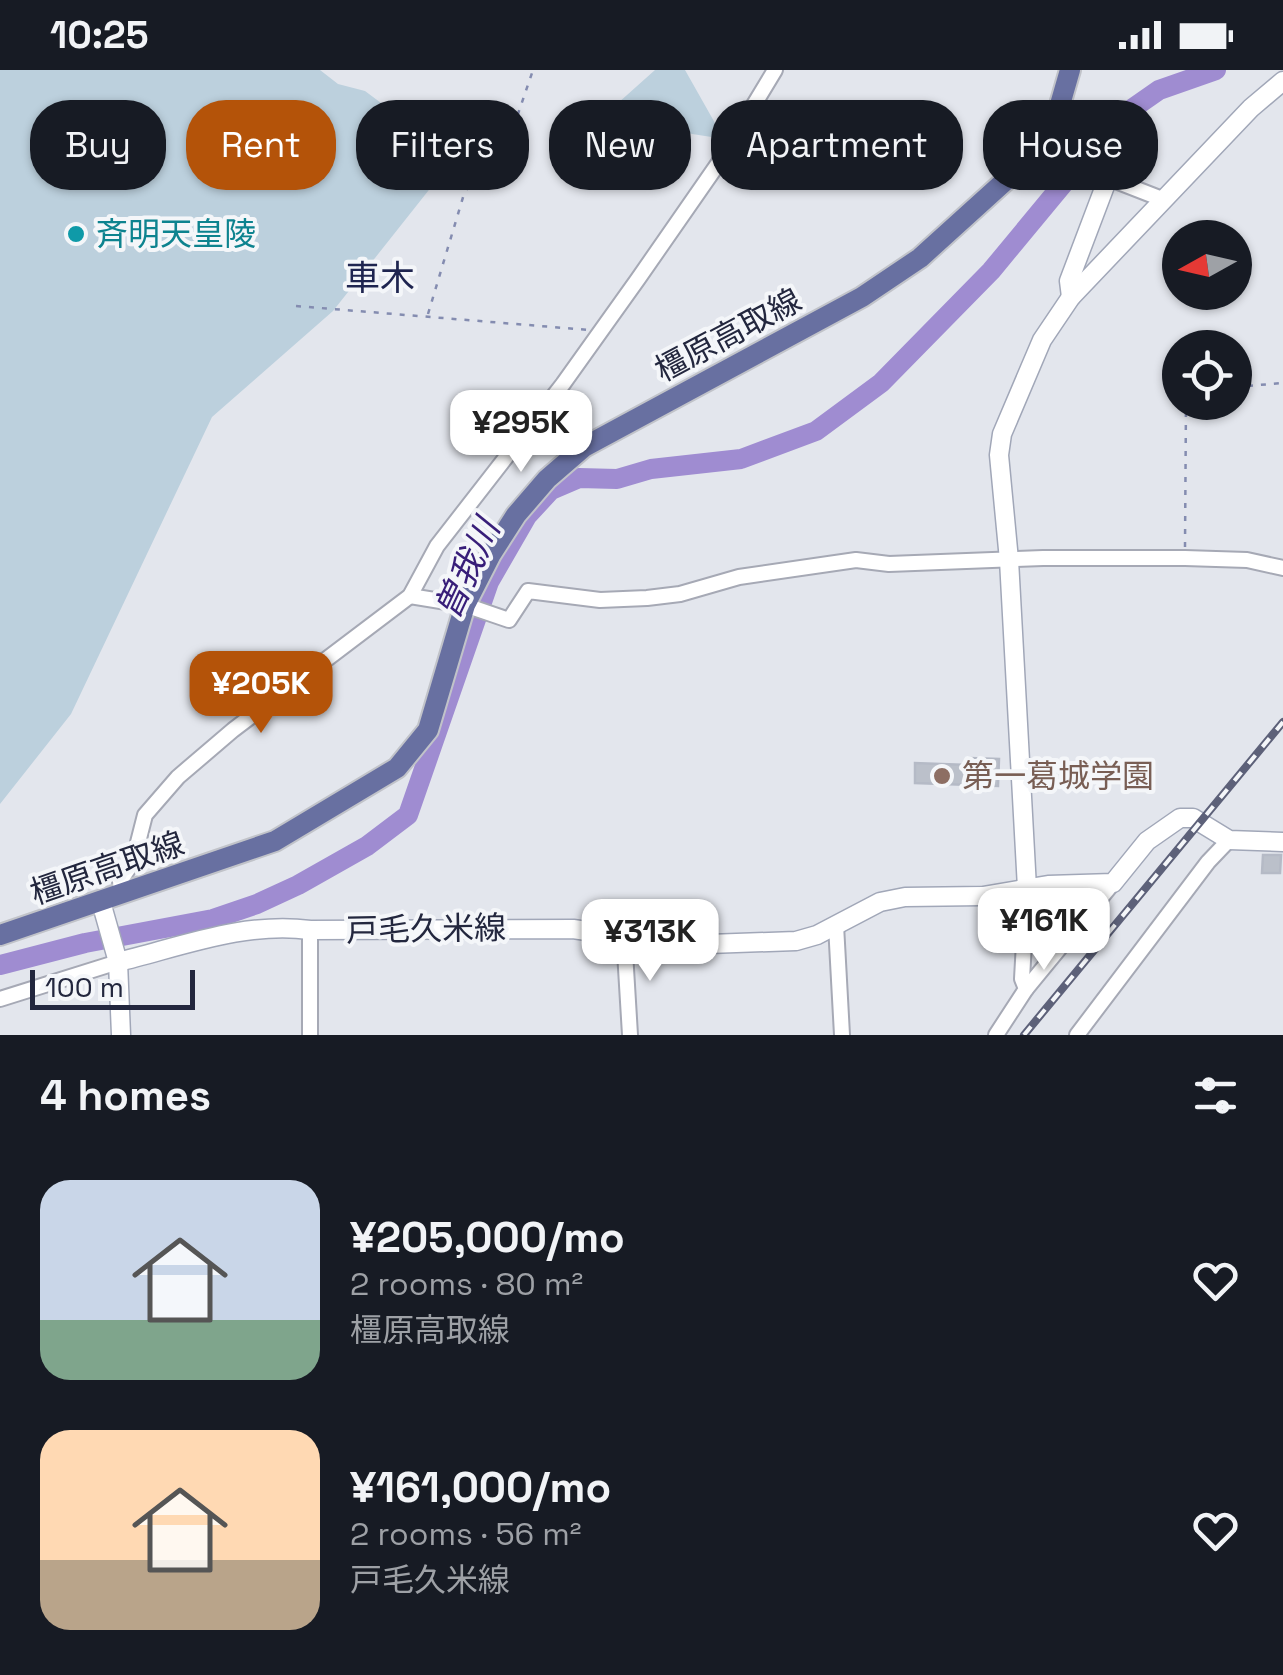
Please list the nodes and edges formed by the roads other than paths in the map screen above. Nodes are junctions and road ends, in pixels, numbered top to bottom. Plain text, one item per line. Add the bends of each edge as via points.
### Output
1 (775, 70) edge
2 (1070, 70) edge
3 (1283, 81) edge
4 (1064, 100) edge
5 (996, 190) edge
6 (1100, 190) edge
7 (1140, 190) edge
8 (1162, 199) junction
9 (1071, 297) junction
10 (1008, 560) junction
11 (1283, 568) edge
12 (410, 596) junction
13 (466, 605) junction
14 (1228, 840) junction
15 (1283, 842) edge
16 (1113, 883) junction
17 (1027, 888) junction
18 (109, 903) junction
19 (836, 925) junction
20 (310, 930) junction
21 (0, 935) edge
22 (624, 935) junction
23 (117, 958) junction
24 (1026, 989) junction
25 (0, 999) edge
26 (121, 1035) edge
27 (310, 1035) edge
28 (630, 1035) edge
29 (842, 1035) edge
30 (996, 1035) edge
31 (1077, 1035) edge

1 - 12 street via 720,162 437,546
2 - 4 main road, 橿原高取線
3 - 8 main road
5 - 13 main road, 橿原高取線 via 920,258 862,297 584,447 516,516
6 - 9 main road via 1069,281
7 - 8 street
8 - 9 main road
9 - 10 main road via 1042,340 1002,434
10 - 11 street via 1185,558
10 - 13 street via 842,561 647,598 528,591 509,620
10 - 17 main road
12 - 13 street
12 - 18 street via 178,777 146,815 133,862
13 - 18 main road, 橿原高取線 via 428,730 397,768 276,841
14 - 15 main road
14 - 16 main road via 1193,818 1180,818 1147,840
14 - 31 street
16 - 17 main road, 戸毛久米線
16 - 24 street
17 - 19 main road, 戸毛久米線 via 905,897
17 - 24 street
18 - 21 main road, 橿原高取線
18 - 23 main road
19 - 22 main road, 戸毛久米線 via 796,942 760,944 681,945
19 - 29 street
20 - 22 main road, 戸毛久米線 via 574,928
20 - 23 main road, 戸毛久米線 via 245,930
20 - 27 street
22 - 28 street
23 - 25 street
23 - 26 main road
24 - 30 street

